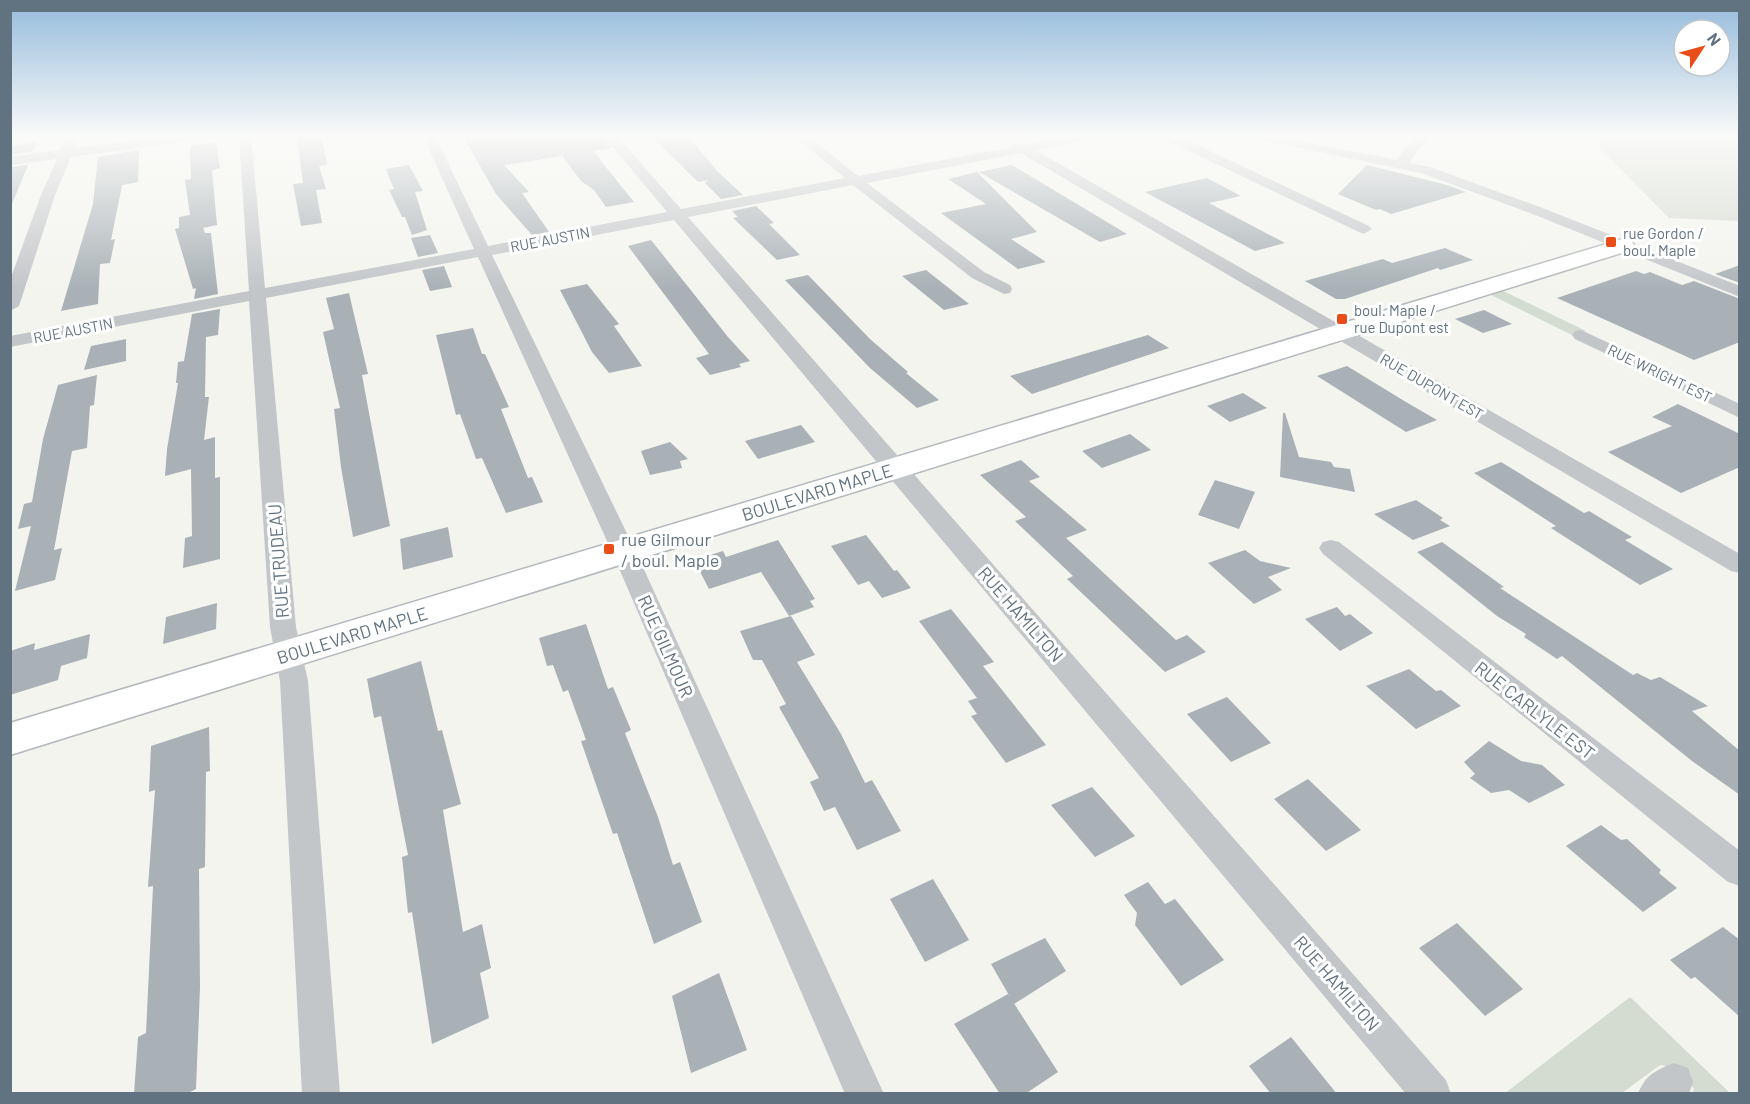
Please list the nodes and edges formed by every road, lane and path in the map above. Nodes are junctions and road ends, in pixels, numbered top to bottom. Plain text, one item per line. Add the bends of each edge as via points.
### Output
1 (51, 188) edge
2 (249, 188) edge
3 (453, 188) edge
4 (654, 188) edge
5 (816, 188) edge
6 (866, 188) edge
7 (1090, 188) edge
8 (1277, 188) edge
9 (1475, 188) edge
10 (677, 214) junction
11 (1364, 229) dead end
12 (1623, 245) junction
13 (483, 251) junction
14 (1004, 289) dead end
15 (1740, 292) edge
16 (257, 295) junction
17 (10, 306) edge
18 (1338, 332) junction
19 (1581, 335) dead end
20 (10, 342) edge
21 (1740, 412) edge
22 (895, 467) junction
23 (1331, 548) dead end
24 (624, 552) junction
25 (1740, 565) edge
26 (289, 654) junction
27 (10, 739) edge
28 (1740, 871) edge
29 (321, 1094) edge
30 (866, 1094) edge
31 (1432, 1094) edge

1 - 17 street
2 - 16 street, RUE TRUDEAU
3 - 13 street, RUE GILMOUR
4 - 10 street, RUE HAMILTON
5 - 10 street, RUE AUSTIN
6 - 14 street via 960,262
7 - 18 street, RUE DUPONT EST
8 - 11 street
9 - 12 street
10 - 13 street, RUE AUSTIN
10 - 22 street, RUE HAMILTON
12 - 15 street
12 - 18 street, BOULEVARD MAPLE
13 - 16 street, RUE AUSTIN
13 - 24 street, RUE GILMOUR
16 - 20 street, RUE AUSTIN
16 - 26 street, RUE TRUDEAU via 283,627
18 - 22 street, BOULEVARD MAPLE
18 - 25 street, RUE DUPONT EST
19 - 21 street, RUE WRIGHT EST
22 - 24 street, BOULEVARD MAPLE
22 - 31 street, RUE HAMILTON
23 - 28 street, RUE CARLYLE EST
24 - 26 street, BOULEVARD MAPLE
24 - 30 street, RUE GILMOUR
26 - 27 street, BOULEVARD MAPLE
26 - 29 street, RUE TRUDEAU via 294,681

